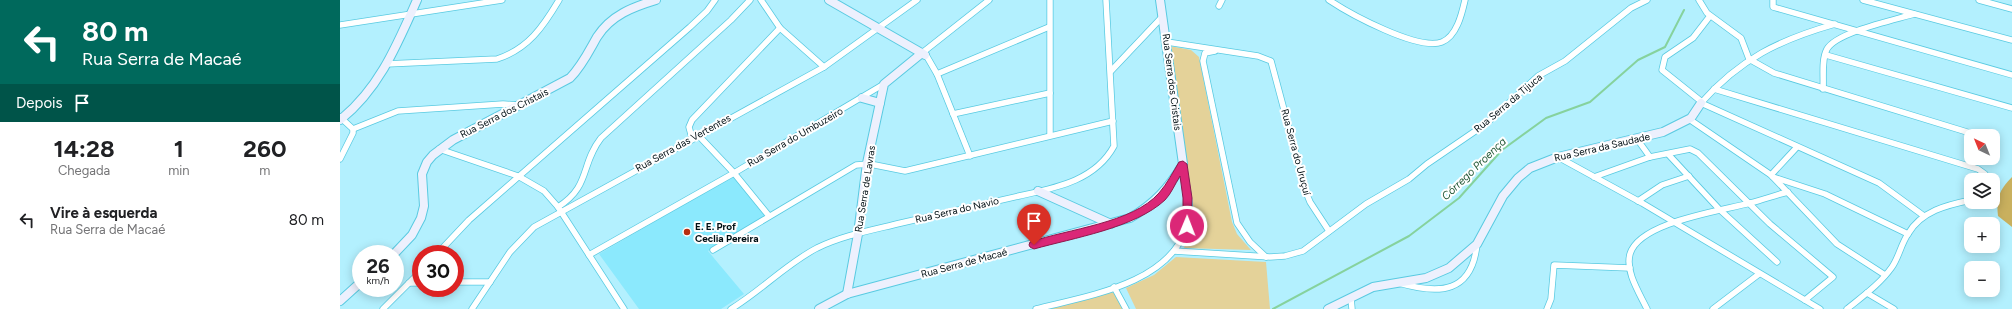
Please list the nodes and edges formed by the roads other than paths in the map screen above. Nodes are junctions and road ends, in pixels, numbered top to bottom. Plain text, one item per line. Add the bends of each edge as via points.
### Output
1 (416, 0) edge
2 (502, 0) edge
3 (559, 0) edge
4 (656, 0) edge
5 (715, 0) edge
6 (750, 0) edge
7 (761, 0) edge
8 (829, 0) edge
9 (916, 0) edge
10 (989, 0) edge
11 (1050, 0) edge
12 (1106, 0) edge
13 (1160, 0) edge
14 (1222, 0) edge
15 (1329, 0) edge
16 (1465, 0) edge
17 (1646, 0) edge
18 (1699, 0) edge
19 (1773, 0) edge
20 (1863, 0) edge
21 (1979, 0) edge
22 (838, 2) edge
23 (1219, 6) dead end
24 (2012, 9) edge
25 (1914, 14) junction
26 (410, 15) junction
27 (1163, 16) junction
28 (1710, 16) junction
29 (1835, 24) junction
30 (340, 25) edge
31 (1049, 26) junction
32 (780, 28) junction
33 (878, 28) junction
34 (1857, 31) junction
35 (2012, 40) edge
36 (1166, 42) junction
37 (1215, 50) junction
38 (924, 54) junction
39 (1826, 55) junction
40 (1749, 59) junction
41 (386, 64) junction
42 (824, 67) junction
43 (1111, 71) junction
44 (937, 74) junction
45 (2012, 75) edge
46 (884, 84) junction
47 (1714, 89) junction
48 (1823, 89) junction
49 (1050, 93) junction
50 (862, 98) junction
51 (880, 103) junction
52 (1702, 103) junction
53 (518, 105) junction
54 (2012, 108) edge
55 (953, 114) junction
56 (341, 119) edge
57 (1689, 119) junction
58 (1113, 121) junction
59 (353, 129) junction
60 (1964, 131) edge
61 (1050, 135) junction
62 (695, 137) junction
63 (1637, 139) junction
64 (1797, 147) junction
65 (439, 149) junction
66 (1668, 154) junction
67 (970, 156) junction
68 (1558, 156) junction
69 (1650, 157) junction
70 (340, 159) edge
71 (868, 163) junction
72 (1183, 164) junction
73 (734, 173) junction
74 (1983, 173) edge
75 (518, 176) junction
76 (1689, 176) junction
77 (1772, 176) junction
78 (1594, 177) junction
79 (1038, 191) junction
80 (1788, 192) junction
81 (1638, 201) junction
82 (1964, 201) edge
83 (1750, 203) junction
84 (559, 209) junction
85 (1719, 209) junction
86 (769, 216) junction
87 (1924, 216) junction
88 (1673, 222) junction
89 (1111, 224) junction
90 (1329, 231) junction
91 (858, 234) junction
92 (1908, 234) junction
93 (1477, 244) junction
94 (402, 245) edge
95 (445, 245) edge
96 (713, 250) dead end
97 (1174, 251) junction
98 (589, 256) junction
99 (1266, 257) junction
100 (1778, 262) dead end
101 (1630, 268) junction
102 (1759, 274) junction
103 (1884, 275) junction
104 (412, 280) edge
105 (464, 282) edge
106 (490, 282) junction
107 (1395, 282) junction
108 (409, 283) joint
109 (1114, 287) junction
110 (351, 292) joint
111 (1866, 293) junction
112 (340, 294) edge
113 (847, 294) junction
114 (1351, 298) junction
115 (1805, 300) junction
116 (340, 301) edge
117 (383, 309) edge
118 (472, 309) edge
119 (624, 309) edge
120 (731, 309) edge
121 (820, 309) edge
122 (1036, 309) edge
123 (1126, 309) edge
124 (1328, 309) edge
125 (1352, 309) edge
126 (1547, 309) edge
127 (1647, 309) edge
128 (1713, 309) edge
129 (1820, 309) edge
130 (1848, 309) edge
131 (1894, 309) edge

1 - 26 street
2 - 26 street
3 - 41 street via 546,22 525,47 506,57
4 - 53 street, Rua Serra dos Cristais via 612,18 602,28 581,66 570,78
5 - 75 street via 690,27
6 - 84 street via 598,141 590,153 576,192
7 - 32 street
8 - 22 street
9 - 33 street, Rua Serra das Vertentes
10 - 38 street, Rua Serra do Umbuzeiro
11 - 31 street
12 - 43 street, Rua Serra do Navio
13 - 27 street, Rua Serra dos Cristais
14 - 23 street
15 - 16 street via 1378,27 1436,43 1446,39 1454,28 1461,17
17 - 90 street, Rua Serra da Tijuca via 1631,8 1565,61 1538,76 1486,123 1409,179 1366,204
18 - 28 street
19 - 29 street via 1773,6
20 - 25 street
21 - 24 street
22 - 33 street
25 - 34 street
25 - 35 street
26 - 30 street
26 - 41 street
27 - 36 street, Rua Serra dos Cristais
27 - 43 street
28 - 40 street via 1742,39
28 - 52 street via 1692,38 1664,57 1662,70
29 - 34 street
29 - 40 street via 1796,35
31 - 44 street
31 - 49 street
32 - 42 street
32 - 62 street via 692,120 689,127
33 - 38 street
33 - 42 street, Rua Serra das Vertentes
34 - 39 street via 1833,42 1827,48
34 - 45 street
36 - 37 street, Rua Serra do Uruçuí
36 - 72 street, Rua Serra dos Cristais
37 - 90 street, Rua Serra do Uruçuí via 1258,56 1271,61 1306,192
37 - 99 street via 1205,53 1203,61 1237,223 1251,245
38 - 44 street
38 - 46 street, Rua Serra do Umbuzeiro
39 - 48 street
39 - 54 street
40 - 47 street via 1730,72
40 - 48 street via 1774,73
41 - 56 street via 376,83
42 - 62 street, Rua Serra das Vertentes
43 - 58 street, Rua Serra do Navio
44 - 55 street
46 - 50 street, Rua Serra do Umbuzeiro
46 - 51 street, Rua Serra de Lavras
47 - 52 street
47 - 74 street via 1897,143
48 - 60 street
49 - 55 street
49 - 61 street
50 - 51 street
50 - 73 street, Rua Serra do Umbuzeiro
51 - 71 street, Rua Serra de Lavras
52 - 57 street, Rua Serra da Saudade
52 - 64 street
53 - 59 street via 398,111
53 - 65 street, Rua Serra dos Cristais
55 - 67 street
56 - 59 street
57 - 63 street, Rua Serra da Saudade via 1663,132
57 - 77 street
58 - 61 street
58 - 79 street, Rua Serra do Navio via 1112,155 1103,165 1077,180
59 - 70 street
61 - 67 street
62 - 73 street
62 - 84 street, Rua Serra das Vertentes
63 - 68 street, Rua Serra da Saudade
63 - 69 street
64 - 77 street
64 - 87 street via 1878,183
65 - 75 street
65 - 94 street, Rua Serra dos Cristais via 422,170 424,202 421,217
66 - 69 street
66 - 76 street
66 - 83 street via 1690,149 1698,153
67 - 71 street via 905,171 884,169
68 - 78 street
68 - 93 street, Rua Serra da Saudade via 1530,168 1518,178 1503,196
69 - 78 street
71 - 86 street via 849,168
71 - 91 street, Rua Serra de Lavras
72 - 89 street, Rua Serra de Macaé via 1162,196 1135,215
72 - 97 street via 1187,226
73 - 86 street
73 - 98 street, Rua Serra do Umbuzeiro
75 - 84 street via 544,191
75 - 95 street
76 - 81 street via 1662,186
76 - 85 street
77 - 80 street
77 - 92 street via 1860,209
78 - 81 street
79 - 89 street
79 - 91 street, Rua Serra do Navio
80 - 83 street
80 - 103 street via 1837,244
81 - 88 street
82 - 87 street via 1951,204
83 - 85 street
83 - 115 street via 1770,224 1833,277
84 - 98 street
84 - 106 street, Rua Serra das Vertentes via 524,235
85 - 88 street
85 - 100 street
86 - 96 street
87 - 92 street
88 - 101 street via 1633,246
88 - 102 street
89 - 113 street, Rua Serra de Macaé
90 - 99 street via 1303,251 1285,256
91 - 113 street, Rua Serra de Lavras
91 - 120 street, Rua Serra do Navio via 839,239 807,254 745,302
92 - 103 street via 1896,259
93 - 107 street via 1438,273 1426,278
93 - 107 street, Rua Serra da Saudade via 1474,264 1468,274 1452,286 1436,290
97 - 99 street
97 - 109 street via 1158,267
98 - 119 street
101 - 126 street via 1554,265 1552,299
101 - 127 street
102 - 115 street
102 - 128 street
103 - 111 street
104 - 108 street
105 - 106 street
106 - 118 street, Rua Serra das Vertentes
107 - 114 street, Rua Serra da Saudade via 1373,287
108 - 117 street
109 - 122 street
109 - 123 street
110 - 112 street
110 - 116 street
111 - 130 street
111 - 131 street
113 - 121 street, Rua Serra de Macaé
114 - 124 street, Rua Serra da Saudade
114 - 125 street
115 - 129 street

